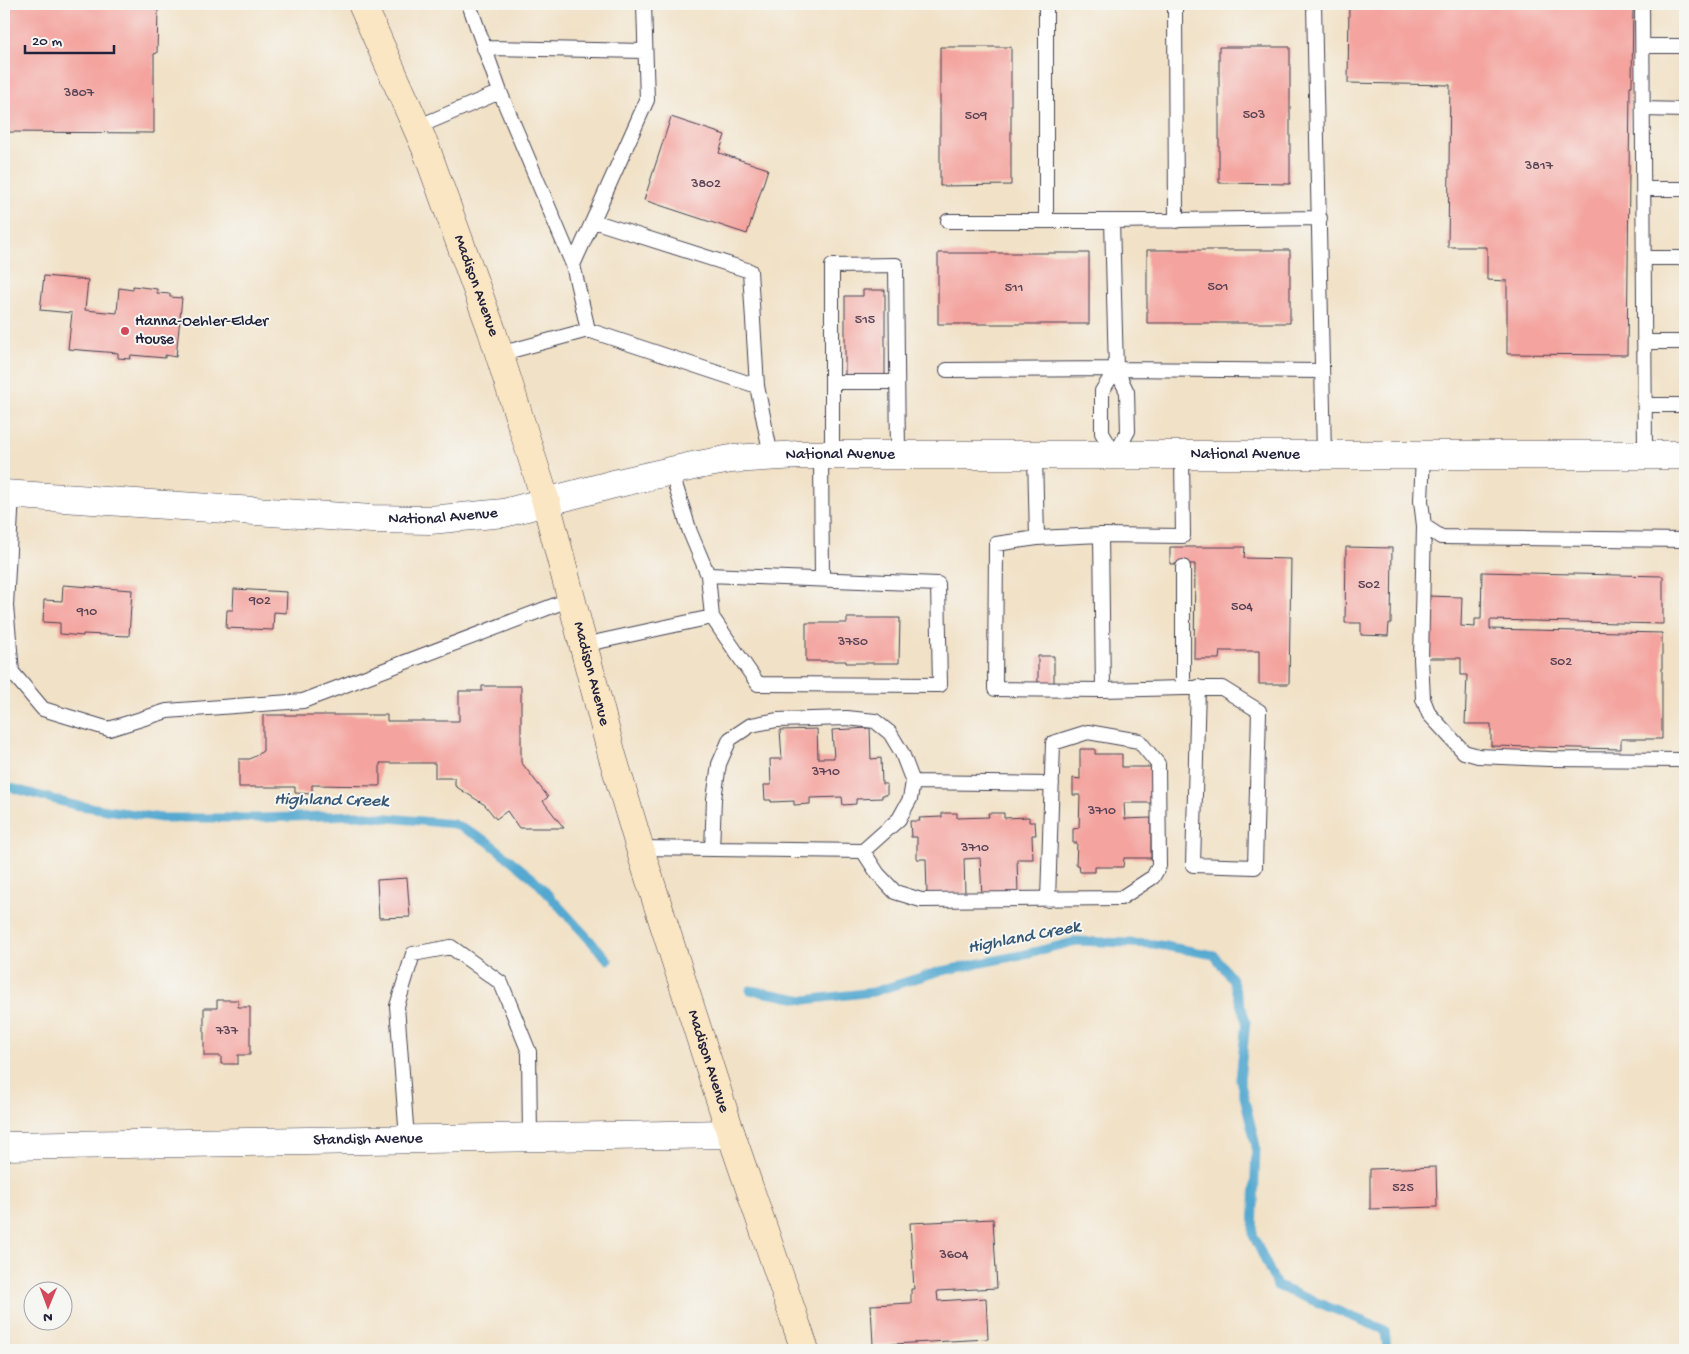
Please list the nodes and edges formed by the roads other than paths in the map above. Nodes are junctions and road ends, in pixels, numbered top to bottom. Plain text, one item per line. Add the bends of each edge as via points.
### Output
1 (362, 4) edge
2 (469, 4) edge
3 (644, 4) edge
4 (1046, 4) edge
5 (1175, 4) edge
6 (1314, 4) edge
7 (1642, 4) edge
8 (1643, 46) junction
9 (1685, 46) edge
10 (484, 48) junction
11 (645, 51) junction
12 (500, 92) junction
13 (1643, 110) junction
14 (1685, 110) edge
15 (417, 127) junction
16 (1644, 189) junction
17 (1685, 189) edge
18 (1320, 218) junction
19 (593, 221) junction
20 (948, 221) dead end
21 (1046, 221) junction
22 (1112, 221) junction
23 (1176, 221) junction
24 (1644, 258) junction
25 (1685, 258) edge
26 (573, 265) junction
27 (588, 330) junction
28 (1644, 342) junction
29 (1685, 342) edge
30 (499, 354) junction
31 (1116, 369) junction
32 (947, 370) dead end
33 (1322, 371) junction
34 (832, 382) junction
35 (896, 382) junction
36 (757, 386) junction
37 (1645, 405) junction
38 (1685, 405) edge
39 (826, 455) junction
40 (898, 455) junction
41 (1035, 455) junction
42 (1115, 455) junction
43 (1324, 455) junction
44 (1423, 455) junction
45 (1645, 455) junction
46 (1685, 455) edge
47 (771, 456) junction
48 (1182, 456) junction
49 (671, 471) junction
50 (8, 494) edge
51 (546, 502) junction
52 (1424, 526) junction
53 (1101, 535) junction
54 (1037, 538) junction
55 (1685, 540) edge
56 (1183, 567) dead end
57 (708, 575) junction
58 (822, 579) junction
59 (572, 600) junction
60 (712, 617) junction
61 (583, 645) junction
62 (1183, 688) junction
63 (1198, 688) junction
64 (1103, 690) junction
65 (1685, 760) edge
66 (913, 782) junction
67 (1052, 784) junction
68 (640, 848) junction
69 (712, 849) junction
70 (863, 851) junction
71 (1048, 900) junction
72 (731, 1134) junction
73 (530, 1137) junction
74 (407, 1139) junction
75 (4, 1146) edge
76 (805, 1350) edge

1 - 15 main road, Madison Avenue
2 - 10 lane
3 - 11 lane
4 - 21 lane
5 - 23 lane
6 - 18 lane
7 - 8 lane
8 - 9 lane
8 - 13 lane
10 - 11 lane
10 - 12 lane
11 - 19 lane via 647,100
12 - 15 lane
12 - 26 lane
13 - 14 lane
13 - 16 lane
15 - 30 main road, Madison Avenue via 462,244
16 - 17 lane
16 - 24 lane
18 - 23 lane
18 - 33 lane
19 - 26 lane
19 - 36 lane via 750,272
20 - 21 lane
21 - 22 lane
22 - 23 lane
22 - 31 lane
24 - 25 lane
24 - 28 lane
26 - 27 lane
27 - 30 lane
27 - 36 lane
28 - 29 lane
28 - 37 lane
30 - 51 main road, Madison Avenue
31 - 32 lane
31 - 33 lane
31 - 42 lane via 1127,392 1128,431
31 - 42 lane via 1102,392 1102,433
33 - 43 lane
34 - 35 lane
34 - 35 lane via 832,266 896,265
34 - 39 lane
35 - 40 lane
36 - 47 lane
37 - 38 lane
37 - 45 lane
39 - 40 street, National Avenue
39 - 47 street, National Avenue
39 - 58 lane
40 - 41 street, National Avenue
41 - 42 street, National Avenue
41 - 54 lane
42 - 48 street, National Avenue
43 - 44 street, National Avenue
43 - 48 street, National Avenue
44 - 45 street, National Avenue
44 - 52 lane via 1421,502
45 - 46 street, National Avenue
47 - 49 street, National Avenue via 731,459
48 - 53 lane via 1183,540
49 - 51 street, National Avenue
49 - 57 lane via 690,532
50 - 51 street, National Avenue via 430,520 504,513
50 - 59 lane via 6,606 12,672 43,709 109,729 167,711 302,701
51 - 59 main road, Madison Avenue
52 - 55 lane via 1441,537
52 - 65 lane via 1423,699 1429,714 1464,752 1478,756 1549,759
53 - 54 lane
53 - 64 lane
54 - 64 lane via 996,544 995,689
56 - 62 lane
57 - 58 lane
57 - 60 lane
58 - 60 lane via 938,584 940,685 758,684
59 - 61 main road, Madison Avenue
60 - 61 lane
61 - 68 main road, Madison Avenue
62 - 63 lane
62 - 64 lane
63 - 63 lane via 1222,688 1259,711 1255,866 1194,866
66 - 67 lane
66 - 69 lane via 890,733 875,721 847,718 751,725 730,739 719,764
66 - 70 lane via 910,799 899,819
67 - 71 lane
67 - 71 lane via 1053,743 1088,732 1139,741 1158,764 1159,866 1153,876 1121,898
68 - 69 lane
68 - 72 main road, Madison Avenue
69 - 70 lane
70 - 71 lane via 895,892 921,900
72 - 73 street, Standish Avenue
72 - 76 main road, Madison Avenue
73 - 74 street, Standish Avenue
73 - 74 lane via 530,1052 501,983 451,947 413,954 396,1006
74 - 75 street, Standish Avenue

